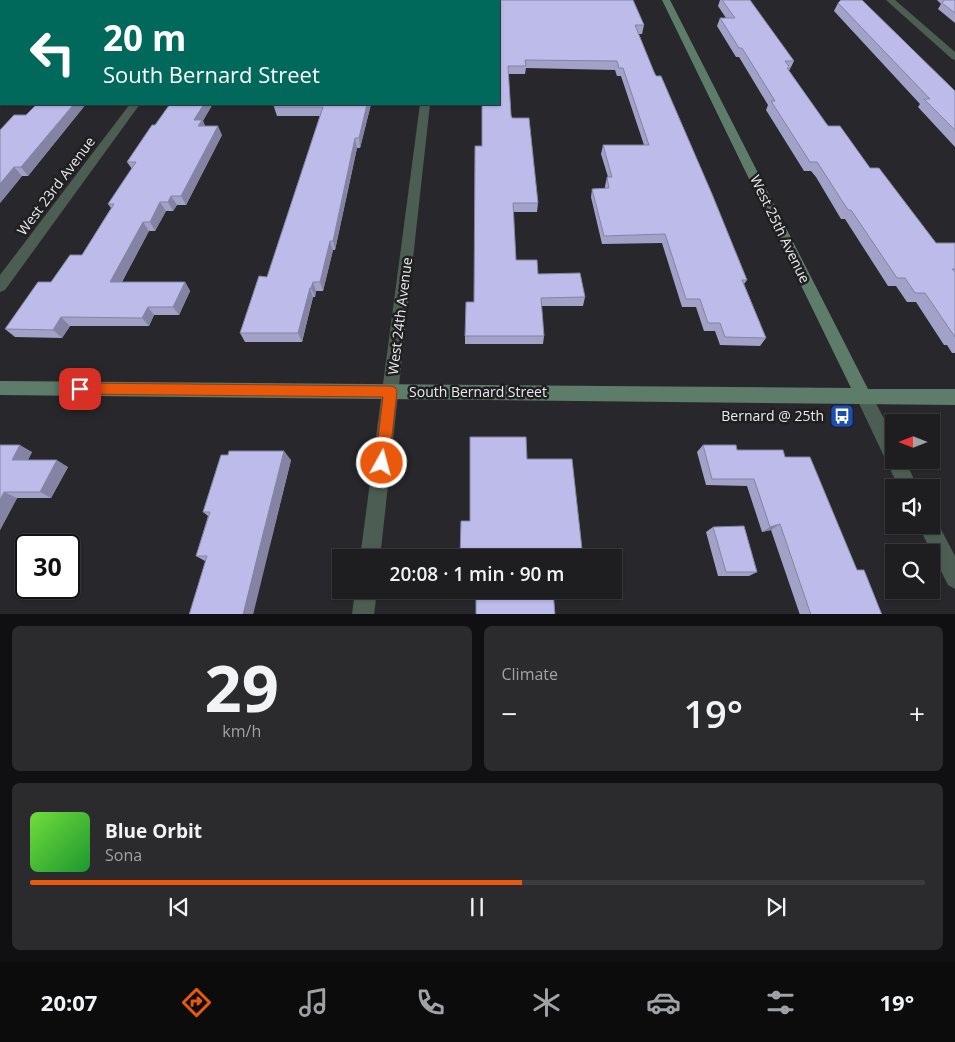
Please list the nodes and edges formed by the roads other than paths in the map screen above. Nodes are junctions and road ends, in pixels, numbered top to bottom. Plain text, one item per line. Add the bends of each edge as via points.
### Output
1 (666, 0) edge
2 (890, 0) edge
3 (955, 57) edge
4 (134, 105) edge
5 (426, 105) edge
6 (0, 286) edge
7 (0, 388) edge
8 (390, 391) junction
9 (862, 395) junction
10 (955, 396) edge
11 (885, 439) edge
12 (933, 534) edge
13 (371, 549) edge
14 (955, 578) edge
15 (365, 599) edge
16 (363, 614) edge

1 - 9 street, West 25th Avenue
2 - 3 street
4 - 6 street, West 23rd Avenue
5 - 8 street, West 24th Avenue
7 - 8 street, South Bernard Street
8 - 9 street, South Bernard Street
8 - 13 street, West 24th Avenue
9 - 10 street, South Bernard Street
9 - 11 street, West 25th Avenue
12 - 14 street
15 - 16 street

